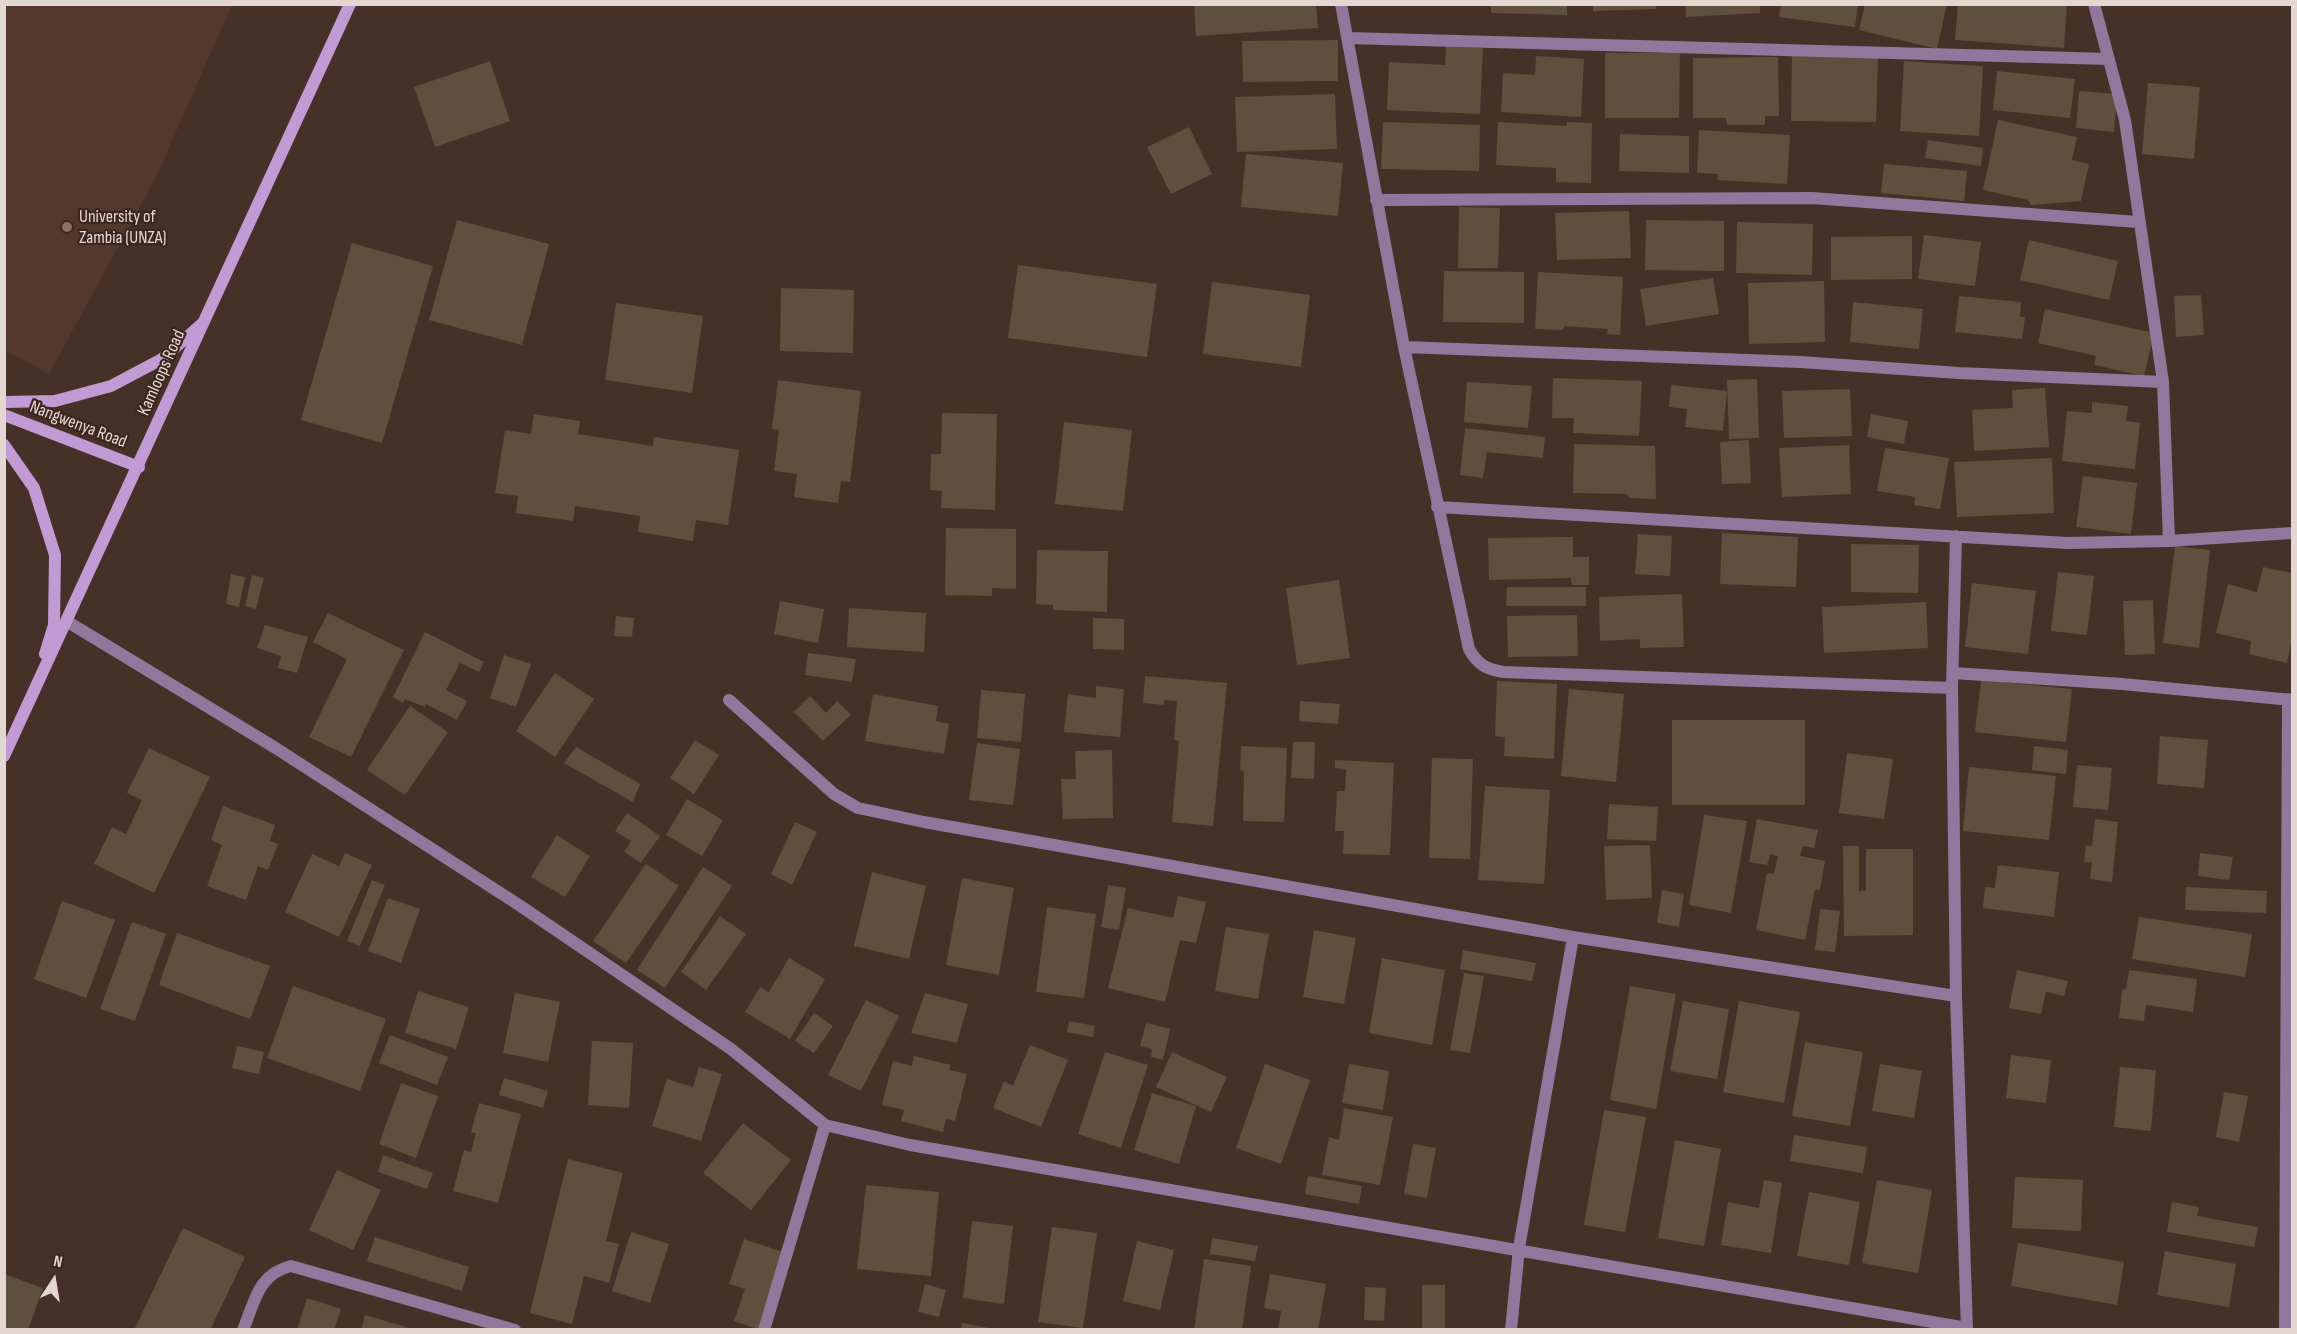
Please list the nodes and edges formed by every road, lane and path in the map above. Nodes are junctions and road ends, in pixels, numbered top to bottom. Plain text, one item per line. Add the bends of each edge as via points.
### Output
1 (350, 4) edge
2 (1341, 4) edge
3 (2094, 4) edge
4 (1348, 38) junction
5 (2109, 59) junction
6 (1376, 200) junction
7 (2138, 222) junction
8 (207, 319) junction
9 (1404, 347) junction
10 (2163, 382) junction
11 (4, 402) edge
12 (4, 415) edge
13 (4, 445) edge
14 (139, 467) junction
15 (1437, 507) junction
16 (2292, 533) edge
17 (1956, 536) junction
18 (2169, 541) junction
19 (68, 622) junction
20 (1953, 673) junction
21 (1952, 688) junction
22 (32, 692) junction
23 (729, 700) dead end
24 (2290, 700) edge
25 (4, 756) edge
26 (1573, 937) junction
27 (1956, 996) junction
28 (825, 1125) junction
29 (2289, 1164) edge
30 (1519, 1248) junction
31 (1967, 1328) edge
32 (243, 1329) edge
33 (515, 1329) edge
34 (764, 1329) edge
35 (1511, 1329) edge
36 (2285, 1329) edge

1 - 8 main road, Kamloops Road
2 - 4 street
3 - 5 street
4 - 5 street
4 - 6 street
5 - 7 street via 2125,120
6 - 7 street via 1812,198
6 - 9 street
7 - 10 street
8 - 11 main road via 162,359 111,386 55,401
8 - 14 main road, Kamloops Road
9 - 10 street via 1800,362
9 - 15 street
10 - 18 street
12 - 14 main road, Nangwenya Road
13 - 22 main road via 34,488 55,555 54,625
14 - 19 main road, Kamloops Road
15 - 17 street
15 - 21 street via 1469,649 1476,662 1488,669
16 - 18 street
17 - 18 street via 2068,543
17 - 20 street
19 - 22 main road, Kamloops Road
19 - 28 street via 274,747 529,911 731,1049
20 - 21 street
20 - 24 street
21 - 27 street
22 - 25 main road, Kamloops Road
23 - 26 street via 834,794 858,808
24 - 29 street
26 - 27 street
26 - 30 street
27 - 31 street
28 - 30 street via 910,1145
28 - 34 street
29 - 36 street
30 - 31 street
30 - 35 street
32 - 33 street via 266,1277 291,1266

